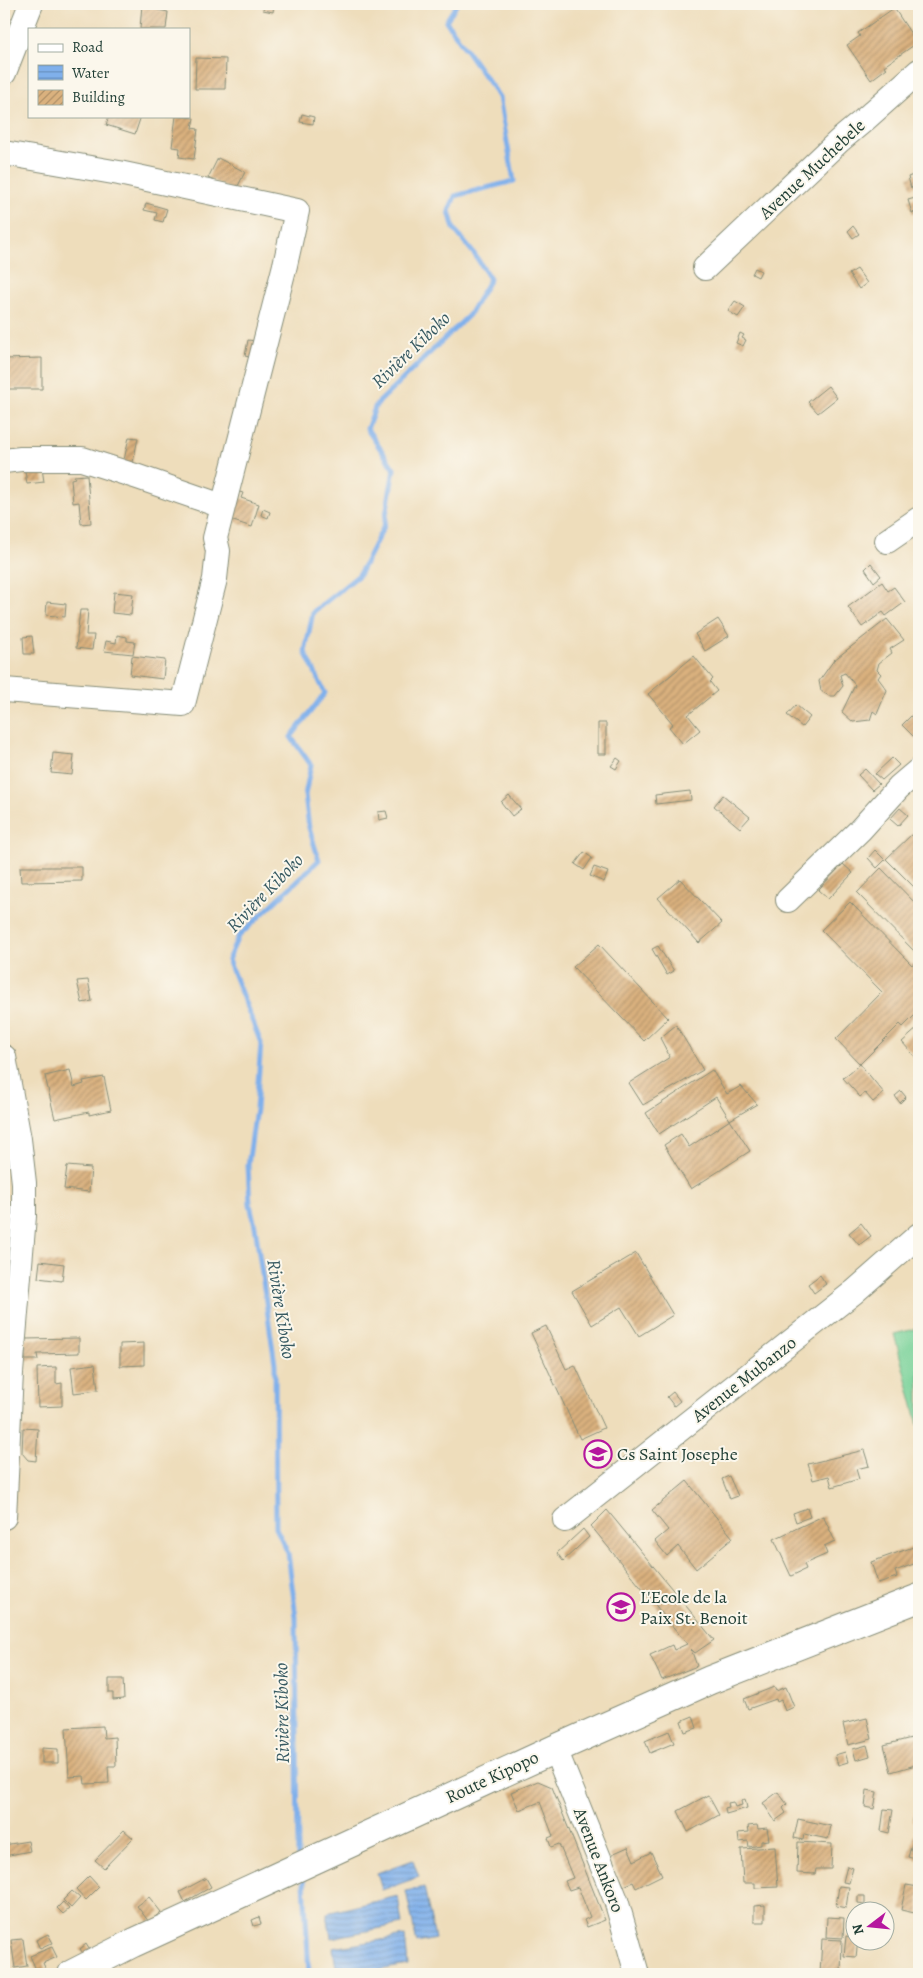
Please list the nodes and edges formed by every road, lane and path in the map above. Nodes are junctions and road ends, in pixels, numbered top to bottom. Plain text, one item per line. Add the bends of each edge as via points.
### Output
1 (32, 4) edge
2 (919, 71) edge
3 (4, 73) edge
4 (4, 154) edge
5 (705, 268) dead end
6 (4, 462) edge
7 (222, 506) junction
8 (919, 519) edge
9 (887, 541) dead end
10 (4, 690) edge
11 (919, 770) edge
12 (788, 900) dead end
13 (4, 1057) edge
14 (14, 1184) edge
15 (919, 1235) edge
16 (4, 1517) edge
17 (565, 1520) dead end
18 (919, 1598) edge
19 (555, 1748) junction
20 (72, 1974) edge
21 (637, 1974) edge

1 - 3 street
2 - 5 street, Avenue Muchebele via 839,141
4 - 7 street via 119,173 297,211
6 - 7 street via 21,459 82,460
7 - 10 street via 214,538 218,551 215,579 183,704
8 - 9 street
11 - 12 street
13 - 14 street via 18,1139
14 - 16 street via 24,1216 11,1373
15 - 17 street, Avenue Mubanzo via 854,1292
18 - 19 main road, Route Kipopo via 710,1680
19 - 20 main road, Route Kipopo
19 - 21 street, Avenue Ankoro via 616,1900

